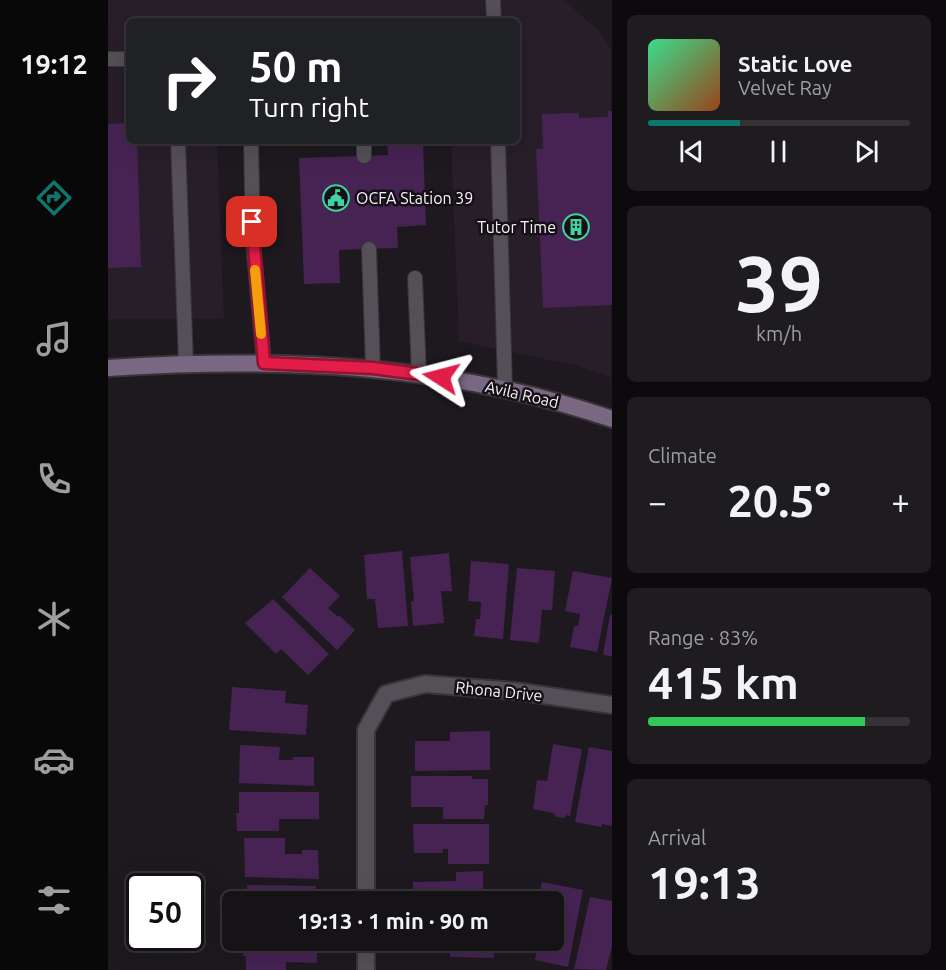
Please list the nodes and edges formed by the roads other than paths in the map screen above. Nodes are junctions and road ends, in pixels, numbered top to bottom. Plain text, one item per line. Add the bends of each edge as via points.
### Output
1 (494, 0) edge
2 (494, 18) edge
3 (108, 59) edge
4 (126, 59) edge
5 (178, 144) edge
6 (251, 144) edge
7 (364, 144) edge
8 (498, 144) edge
9 (364, 156) dead end
10 (369, 249) dead end
11 (415, 278) dead end
12 (264, 363) junction
13 (186, 365) junction
14 (108, 368) edge
15 (373, 368) junction
16 (419, 374) junction
17 (505, 388) junction
18 (612, 419) edge
19 (612, 705) edge
20 (366, 891) edge
21 (366, 951) edge
22 (366, 970) edge

1 - 2 lane
3 - 4 lane
5 - 13 lane
6 - 12 lane via 253,242
7 - 9 lane
8 - 17 lane
10 - 15 lane
11 - 16 lane
12 - 13 main road, Avila Road
12 - 15 main road, Avila Road
13 - 14 main road, Avila Road
15 - 16 main road, Avila Road
16 - 17 main road, Avila Road
17 - 18 main road, Avila Road
19 - 20 street, Rhona Drive via 515,691 425,684 386,694 366,730
21 - 22 street

